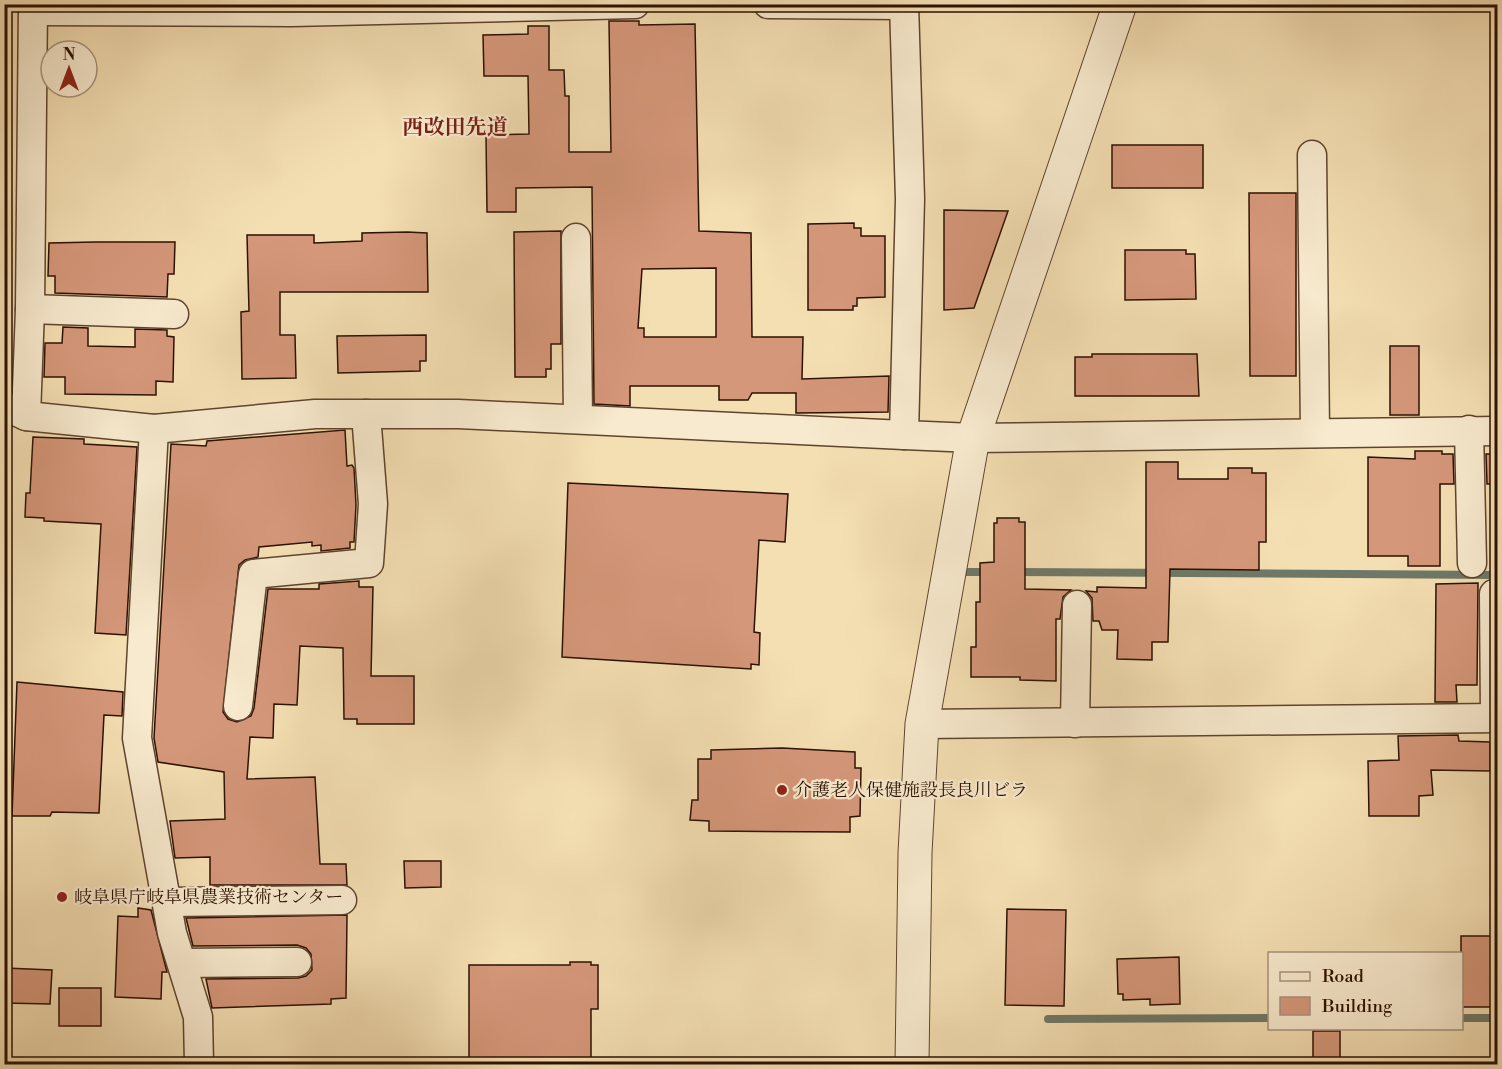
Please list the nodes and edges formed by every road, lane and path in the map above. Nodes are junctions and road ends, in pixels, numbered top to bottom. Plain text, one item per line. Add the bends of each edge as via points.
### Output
1 (635, 4) edge
2 (768, 4) edge
3 (1120, 4) edge
4 (904, 5) edge
5 (33, 8) edge
6 (176, 8) edge
7 (1312, 155) dead end
8 (576, 238) dead end
9 (30, 309) junction
10 (174, 314) dead end
11 (15, 411) edge
12 (366, 414) junction
13 (578, 419) junction
14 (154, 429) junction
15 (1469, 430) junction
16 (1497, 431) edge
17 (1315, 433) junction
18 (904, 435) junction
19 (973, 438) junction
20 (1472, 563) dead end
21 (1494, 594) dead end
22 (1077, 605) dead end
23 (238, 706) dead end
24 (1496, 718) edge
25 (1075, 723) junction
26 (922, 724) junction
27 (342, 900) dead end
28 (168, 902) junction
29 (297, 962) dead end
30 (182, 963) junction
31 (199, 1065) edge
32 (912, 1065) edge

1 - 6 street via 314,11
2 - 4 street
3 - 19 street
4 - 18 street via 910,199
5 - 6 street
5 - 9 street
7 - 17 street
8 - 13 street
9 - 10 street
9 - 11 street
11 - 14 street
12 - 13 street
12 - 14 street via 315,414
12 - 23 street via 373,504 369,563 253,574
13 - 18 street
14 - 28 street via 137,738
15 - 16 street
15 - 17 street
15 - 20 street
17 - 19 street
18 - 19 street
19 - 26 street
21 - 24 street
22 - 25 street
24 - 25 street
25 - 26 street
26 - 32 street via 915,854
27 - 28 street
28 - 30 street via 172,933
29 - 30 street
30 - 31 street via 198,1017

